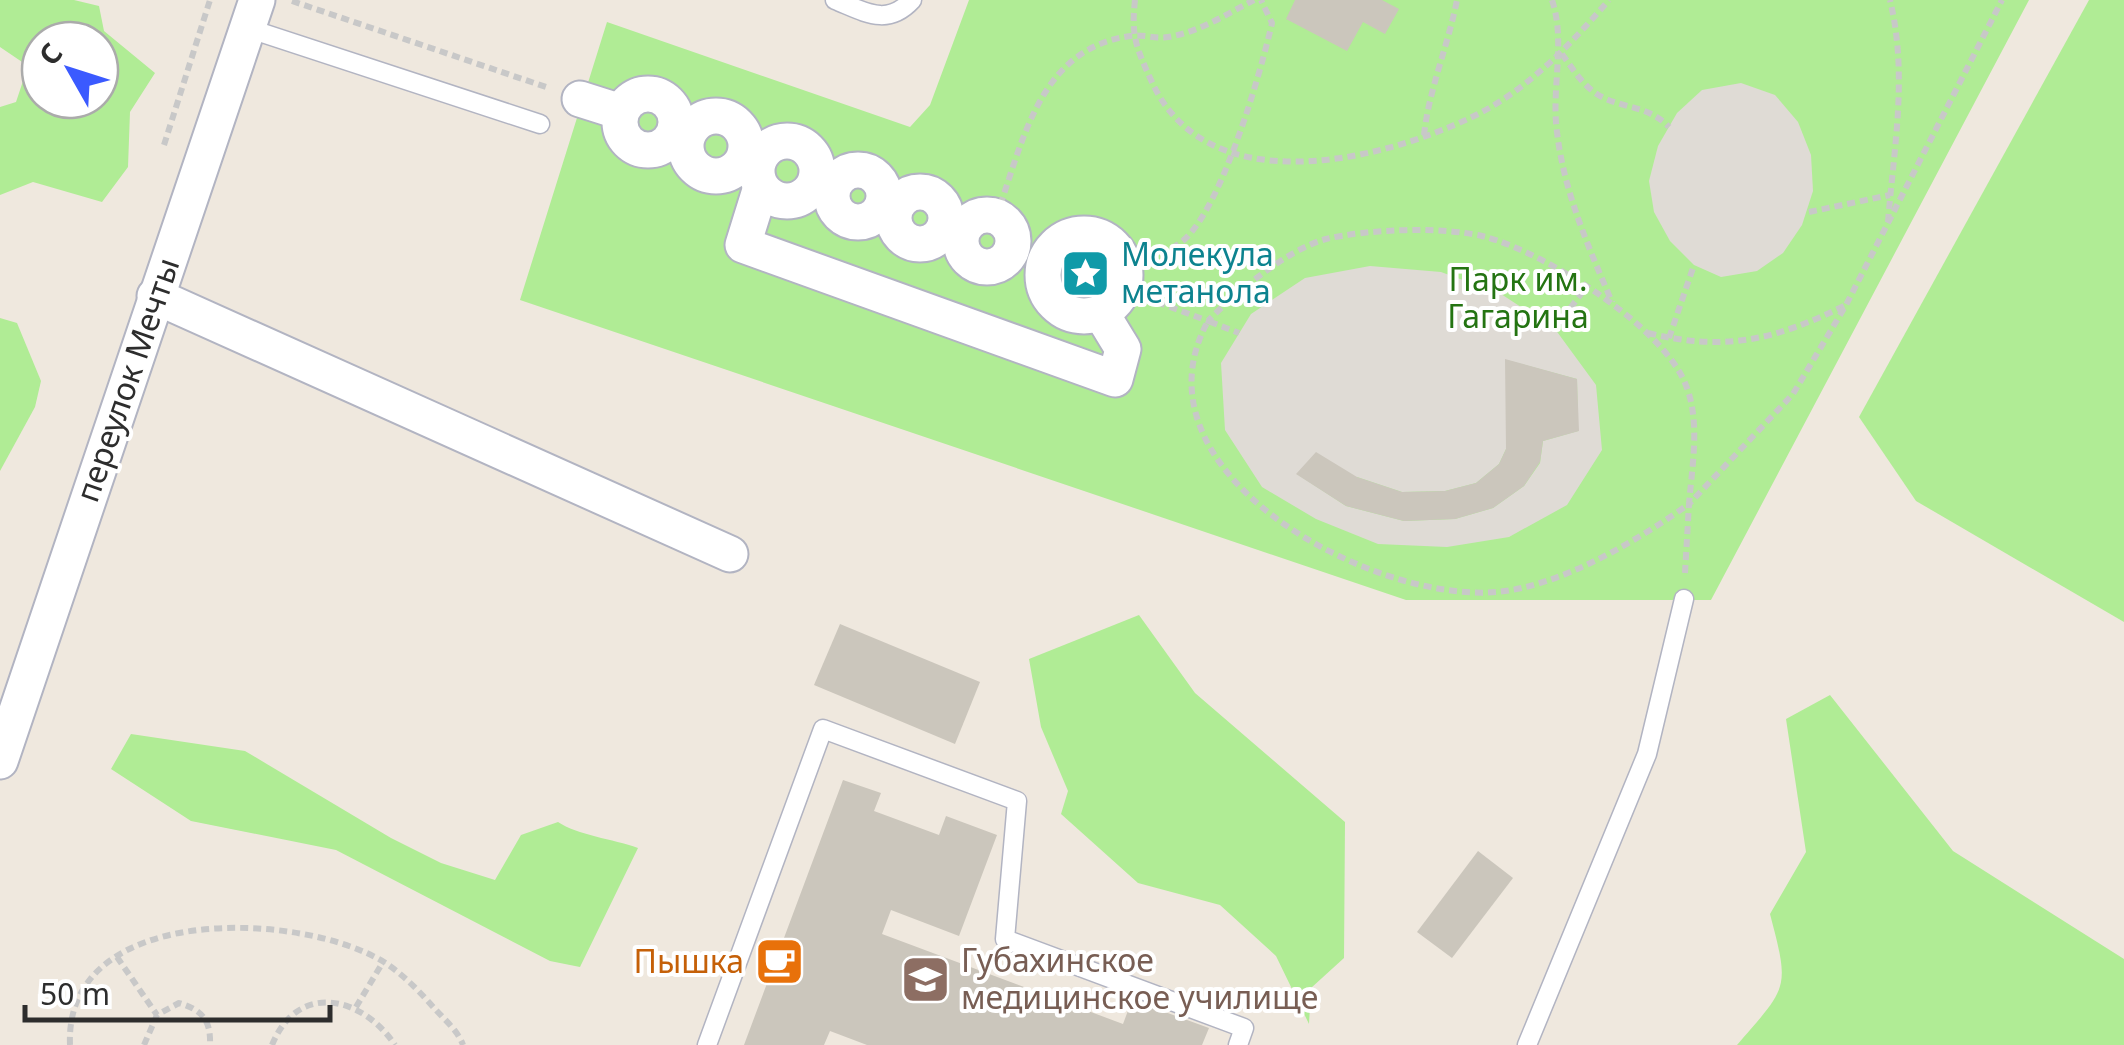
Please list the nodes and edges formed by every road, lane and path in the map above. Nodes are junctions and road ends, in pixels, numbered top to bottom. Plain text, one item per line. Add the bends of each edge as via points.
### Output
1 (288, 0) edge
2 (834, 0) edge
3 (912, 0) edge
4 (1134, 0) edge
5 (1257, 0) edge
6 (1457, 0) edge
7 (1552, 0) edge
8 (1610, 0) edge
9 (1890, 0) edge
10 (2002, 0) edge
11 (252, 14) edge
12 (1131, 36) junction
13 (1562, 54) junction
14 (1556, 62) junction
15 (580, 98) joint
16 (540, 124) dead end
17 (1669, 127) dead end
18 (1424, 135) junction
19 (1232, 152) junction
20 (754, 168) junction
21 (825, 184) junction
22 (1890, 195) junction
23 (1808, 212) dead end
24 (996, 217) junction
25 (1888, 226) junction
26 (953, 229) junction
27 (1028, 256) junction
28 (1694, 265) dead end
29 (1115, 286) junction
30 (1586, 288) junction
31 (156, 296) junction
32 (1613, 303) junction
33 (1846, 306) junction
34 (1208, 321) junction
35 (1555, 328) dead end
36 (1646, 332) junction
37 (1239, 334) dead end
38 (1669, 338) junction
39 (1689, 504) junction
40 (730, 554) dead end
41 (1684, 599) joint
42 (0, 761) edge
43 (117, 957) junction
44 (383, 962) junction
45 (356, 1007) junction
46 (157, 1015) junction
47 (70, 1045) edge
48 (144, 1045) edge
49 (210, 1045) edge
50 (272, 1045) edge
51 (395, 1045) edge
52 (463, 1045) edge
53 (707, 1045) edge
54 (1238, 1045) edge
55 (1527, 1045) edge

1 - 15 path
2 - 3 lane via 880,18 898,14
4 - 12 path
5 - 12 path via 1167,38
5 - 19 path via 1272,23
6 - 18 path
7 - 14 path via 1560,24
8 - 13 path
9 - 22 path via 1901,79
10 - 25 path
11 - 16 lane
11 - 31 street, переулок Мечты
12 - 19 path via 1164,110 1209,144
12 - 24 path via 1082,50 1062,65 1042,92
13 - 14 path
13 - 17 path via 1602,97 1658,115
14 - 18 path via 1472,117
14 - 32 path via 1556,130 1576,219
15 - 20 street via 621,112 638,95 651,94 672,107 681,134 706,118 732,120
18 - 19 path via 1379,153 1264,163
19 - 29 path via 1196,227
20 - 21 street via 784,201
20 - 21 street via 777,142 803,145
20 - 29 street via 743,245 1115,379 1124,349
21 - 26 street via 861,170 880,182 889,207 923,192 942,204
22 - 23 path
22 - 25 path
24 - 26 street via 978,216
24 - 27 street
25 - 33 path
26 - 27 street via 973,264 996,267
27 - 29 street via 1046,293 1070,314
27 - 29 street via 1081,234 1112,244
28 - 38 path
29 - 34 path
30 - 32 path
30 - 34 path via 1486,237 1406,230 1324,240 1243,286
30 - 35 path
31 - 40 street
31 - 42 street, переулок Мечты
32 - 36 path
33 - 38 path via 1790,333 1728,344
33 - 39 path via 1793,394
34 - 37 path
34 - 39 path via 1192,350 1190,396 1202,433 1248,496 1318,549 1402,584 1498,592 1577,569
36 - 38 path
36 - 39 path via 1686,385 1695,439
39 - 41 path
41 - 55 lane via 1647,754
43 - 44 path via 157,936 219,926 289,932
43 - 46 path
43 - 47 path via 82,988 69,1018
44 - 45 path
44 - 52 path via 416,988
45 - 50 path via 332,1001 308,1006 288,1016
45 - 51 path
46 - 48 path
46 - 49 path via 179,1003 196,1008 206,1018
53 - 54 lane via 823,729 1018,801 1005,939 1244,1028

